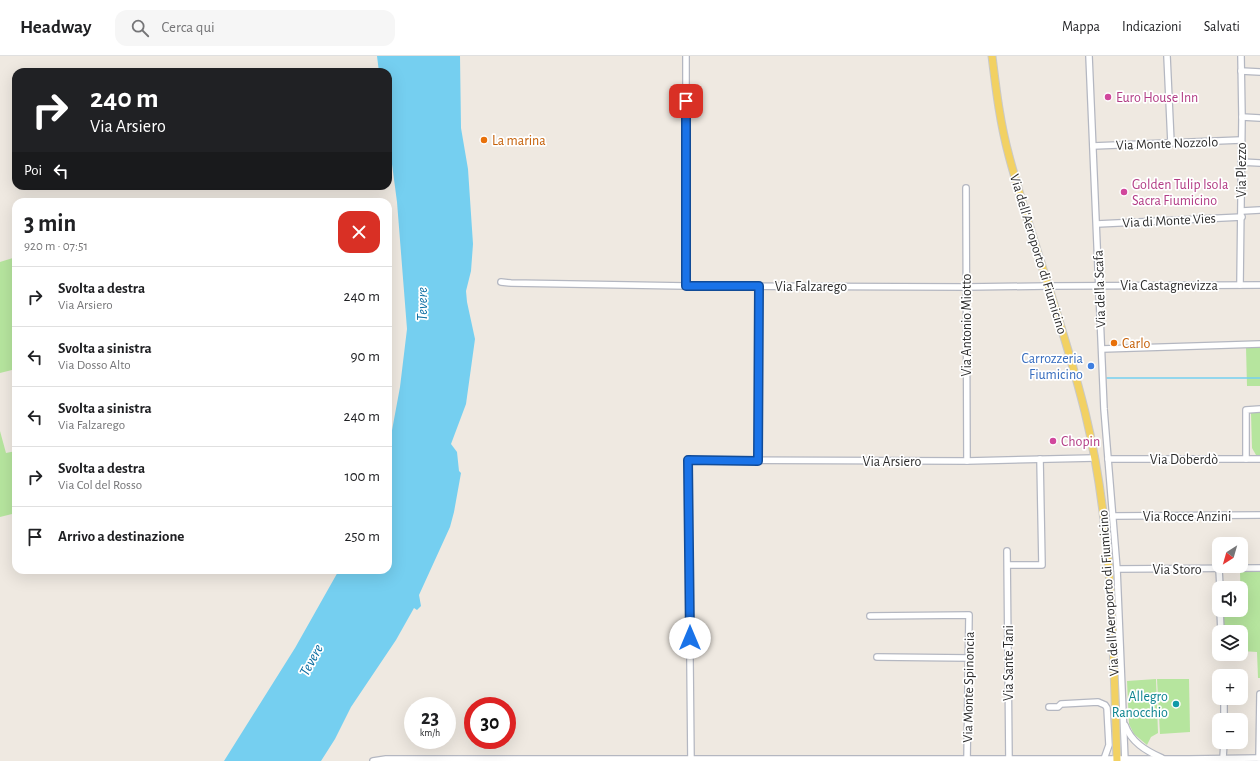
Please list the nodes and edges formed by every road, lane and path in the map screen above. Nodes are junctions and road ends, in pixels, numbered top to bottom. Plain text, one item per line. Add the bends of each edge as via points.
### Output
1 (686, 56) edge
2 (992, 56) edge
3 (1089, 56) edge
4 (1167, 56) edge
5 (1241, 56) edge
6 (1241, 72) junction
7 (1260, 72) edge
8 (1242, 117) junction
9 (1260, 118) edge
10 (1241, 140) junction
11 (1171, 143) junction
12 (1093, 146) junction
13 (1241, 162) junction
14 (1260, 162) edge
15 (966, 188) dead end
16 (1260, 210) edge
17 (1242, 214) junction
18 (1097, 224) junction
19 (500, 282) dead end
20 (1098, 285) junction
21 (1240, 285) junction
22 (1260, 285) edge
23 (686, 286) junction
24 (759, 286) junction
25 (1051, 286) junction
26 (966, 287) junction
27 (1260, 344) edge
28 (1102, 349) junction
29 (1260, 409) edge
30 (1095, 458) junction
31 (1040, 459) junction
32 (1108, 459) junction
33 (1246, 459) junction
34 (1260, 459) edge
35 (758, 461) junction
36 (967, 461) junction
37 (1114, 516) junction
38 (1260, 516) edge
39 (1007, 551) dead end
40 (1008, 565) junction
41 (1248, 568) edge
42 (1260, 568) edge
43 (1117, 569) junction
44 (1212, 569) edge
45 (870, 616) dead end
46 (877, 657) dead end
47 (969, 658) junction
48 (1260, 694) edge
49 (1050, 707) dead end
50 (1123, 719) junction
51 (1224, 749) edge
52 (1223, 758) junction
53 (1104, 759) junction
54 (1257, 759) edge
55 (691, 760) edge
56 (968, 760) edge
57 (1009, 760) edge
58 (1121, 760) edge
59 (1164, 760) edge
60 (373, 761) edge

1 - 23 street
2 - 25 main road, Via dell'Aeroporto di Fiumicino via 998,106 1009,154
3 - 12 street, Via della Scafa
4 - 11 street
5 - 6 street, Via Plezzo
6 - 7 street
6 - 8 street, Via Plezzo
8 - 9 street
8 - 10 street, Via Plezzo
10 - 11 street, Via Monte Nozzolo
10 - 13 street, Via Plezzo
11 - 12 street, Via Monte Nozzolo
12 - 18 street, Via della Scafa
13 - 14 street
13 - 17 street, Via Plezzo
15 - 26 street, Via Antonio Miotto
16 - 17 street, Via di Monte Vies
17 - 18 street, Via di Monte Vies
17 - 21 street, Via Plezzo
18 - 20 street, Via della Scafa
19 - 23 street, Via Falzarego
20 - 21 street, Via Castagnevizza
20 - 25 street, Via Castagnevizza
20 - 28 street, Via della Scafa
21 - 22 street, Via Castagnevizza
23 - 24 street, Via Falzarego
24 - 26 street, Via Falzarego
24 - 35 street
25 - 26 street, Via Falzarego
25 - 30 main road, Via dell'Aeroporto di Fiumicino
26 - 36 street, Via Antonio Miotto
27 - 28 street
28 - 32 street, Via della Scafa
29 - 33 street via 1246,410
30 - 31 street, Via Arsiero
30 - 58 main road, Via dell'Aeroporto di Fiumicino via 1110,572
31 - 36 street, Via Arsiero
31 - 40 street via 1042,565
32 - 33 street, Via Doberdò
32 - 37 street, Via della Scafa
33 - 34 street, Via Doberdò
35 - 36 street, Via Arsiero
35 - 55 street, Via Arsiero via 688,460
37 - 38 street, Via Rocce Anzini
37 - 43 street, Via della Scafa
39 - 40 street, Via Sante Tani
40 - 57 street, Via Sante Tani
41 - 42 street, Via Storo
43 - 44 street, Via Storo
43 - 50 street, Via della Scafa
45 - 47 street, Via Monte Spinoncia via 969,615
46 - 47 street
47 - 56 street, Via Monte Spinoncia
48 - 54 street
49 - 53 street via 1098,702 1105,705 1109,745
50 - 58 street, Via della Scafa
50 - 59 street via 1137,744
51 - 52 street
52 - 54 street
52 - 59 street
53 - 57 street
53 - 58 street
55 - 56 street
55 - 60 street
56 - 57 street
58 - 59 street

